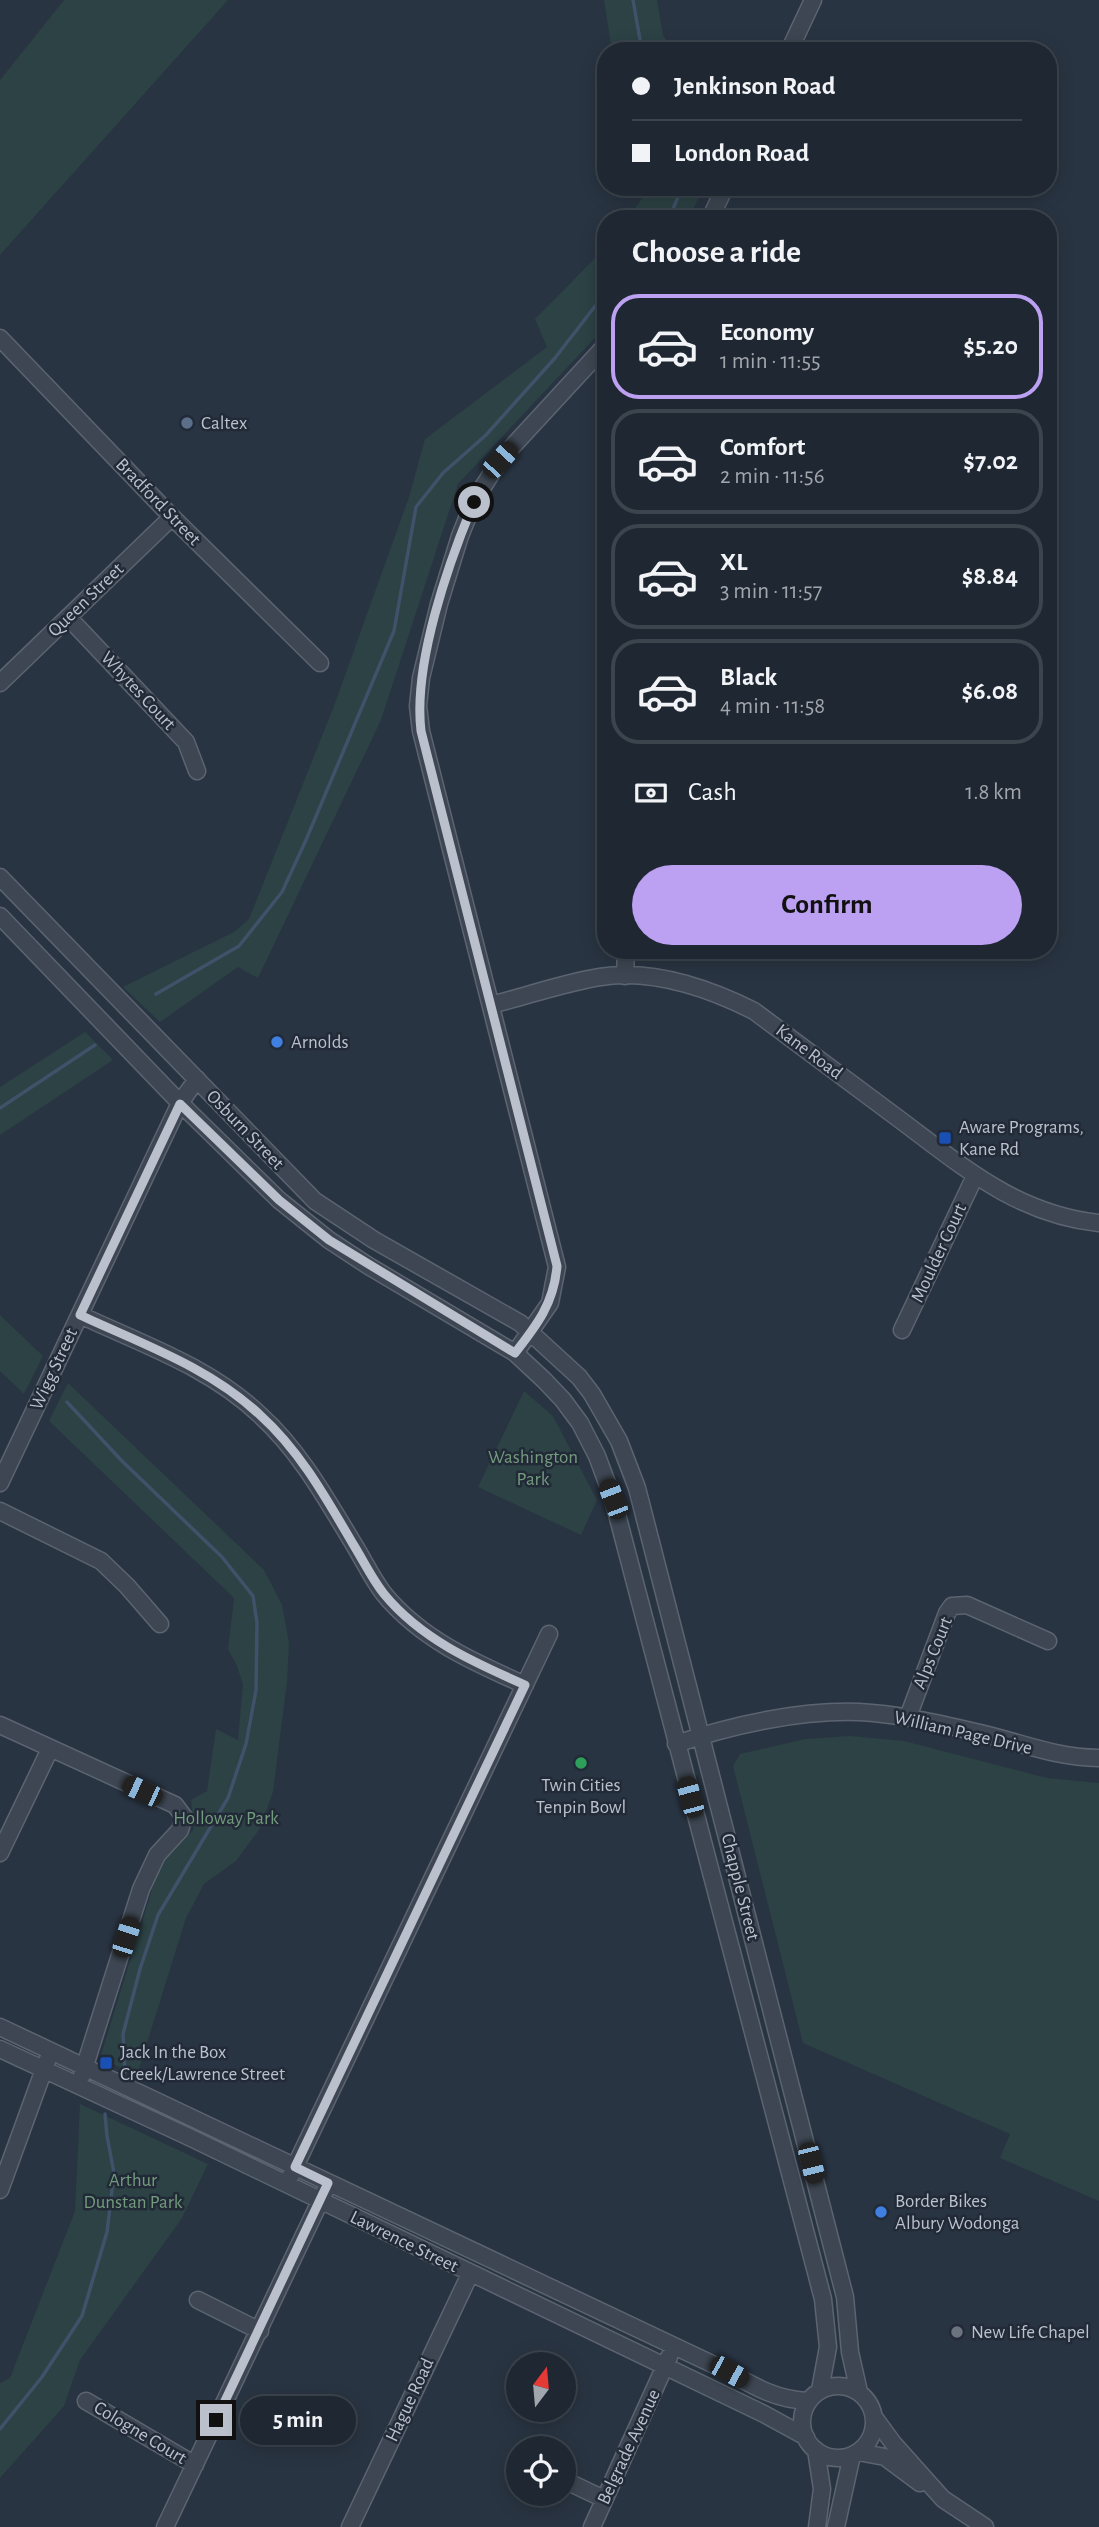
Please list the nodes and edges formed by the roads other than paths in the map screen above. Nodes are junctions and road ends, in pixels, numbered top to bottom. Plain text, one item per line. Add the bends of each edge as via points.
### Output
1 (813, 0) edge
2 (793, 42) edge
3 (0, 338) edge
4 (597, 355) edge
5 (172, 517) junction
6 (68, 617) junction
7 (320, 663) dead end
8 (0, 683) edge
9 (197, 771) dead end
10 (0, 877) edge
11 (0, 916) edge
12 (626, 959) edge
13 (625, 976) junction
14 (491, 1005) junction
15 (197, 1079) junction
16 (180, 1104) junction
17 (975, 1176) junction
18 (1099, 1223) edge
19 (80, 1315) junction
20 (902, 1331) dead end
21 (531, 1333) junction
22 (515, 1353) junction
23 (0, 1483) edge
24 (0, 1511) edge
25 (160, 1624) dead end
26 (549, 1634) dead end
27 (1048, 1641) dead end
28 (525, 1685) junction
29 (908, 1717) junction
30 (0, 1725) edge
31 (702, 1735) junction
32 (676, 1744) junction
33 (50, 1749) junction
34 (1099, 1758) edge
35 (0, 1853) edge
36 (0, 2027) edge
37 (0, 2049) edge
38 (50, 2050) junction
39 (84, 2068) junction
40 (43, 2070) junction
41 (79, 2085) junction
42 (295, 2167) junction
43 (328, 2183) junction
44 (286, 2184) junction
45 (0, 2190) edge
46 (320, 2201) junction
47 (470, 2274) junction
48 (198, 2300) dead end
49 (260, 2331) junction
50 (674, 2346) junction
51 (666, 2366) junction
52 (859, 2392) junction
53 (814, 2395) junction
54 (86, 2401) dead end
55 (874, 2417) junction
56 (811, 2443) junction
57 (855, 2454) junction
58 (195, 2465) junction
59 (576, 2486) edge
60 (939, 2495) junction
61 (604, 2500) junction
62 (165, 2527) edge
63 (350, 2527) edge
64 (592, 2527) edge
65 (817, 2527) edge
66 (836, 2527) edge
67 (985, 2527) edge

1 - 2 street
3 - 5 street, Bradford Street
4 - 14 street via 500,460 474,502 439,604 421,678 421,731
5 - 6 street, Queen Street
5 - 7 street, Bradford Street
6 - 8 street, Queen Street
6 - 9 street, Whytes Court via 186,742
10 - 15 street, Osburn Street
11 - 16 street, Osburn Street
12 - 13 street
13 - 14 street, Kane Road via 600,977
13 - 17 street, Kane Road via 685,984 754,1011
14 - 21 street via 557,1266 550,1303
15 - 16 street, Wigg Street
15 - 21 street, Osburn Street via 326,1209
16 - 19 street, Wigg Street
16 - 22 street, Osburn Street via 279,1200 329,1240
17 - 18 street, Kane Road via 1052,1215
17 - 20 street, Moulder Court
19 - 23 street, Wigg Street
19 - 28 street via 201,1371 261,1415 310,1473 383,1593 411,1622 442,1645
21 - 22 street
21 - 31 street, Chapple Street via 579,1377 619,1441 637,1488
22 - 32 street, Chapple Street via 563,1400 597,1456 613,1499
24 - 25 street via 101,1561
26 - 28 street
27 - 29 street, Alps Court via 967,1605 952,1606
28 - 42 street
29 - 31 street, William Page Drive via 810,1713
29 - 34 street, William Page Drive via 1067,1757
30 - 33 street
31 - 32 street, William Page Drive
31 - 52 street, Chapple Street via 845,2297
32 - 53 street, Chapple Street via 823,2299 828,2347
33 - 35 street
33 - 39 street via 175,1805 184,1817 180,1830 157,1855 141,1889
36 - 38 street, Lawrence Street
37 - 40 street, Lawrence Street
38 - 39 street, Lawrence Street
38 - 40 street
39 - 41 street
39 - 42 street, Lawrence Street
40 - 41 street, Lawrence Street
40 - 45 street
41 - 44 street, Lawrence Street
42 - 43 street, Lawrence Street
42 - 44 street
43 - 46 street
43 - 50 street, Lawrence Street
44 - 46 street, Lawrence Street
46 - 47 street, Lawrence Street
46 - 49 street
47 - 51 street, Lawrence Street
47 - 63 street, Hague Road
48 - 49 street
49 - 58 street
50 - 51 street, Belgrade Avenue
50 - 53 street, Lawrence Street via 767,2394 786,2400
51 - 56 street, Lawrence Street via 785,2424
51 - 61 street, Belgrade Avenue
52 - 53 street via 837,2386
52 - 55 street
53 - 56 street via 802,2419
54 - 58 street, Cologne Court
55 - 57 street via 870,2440
55 - 60 street
56 - 57 street via 834,2457
56 - 65 street via 822,2489
57 - 60 street via 885,2457
57 - 66 street
58 - 62 street
59 - 61 street
60 - 67 street
61 - 64 street, Belgrade Avenue

